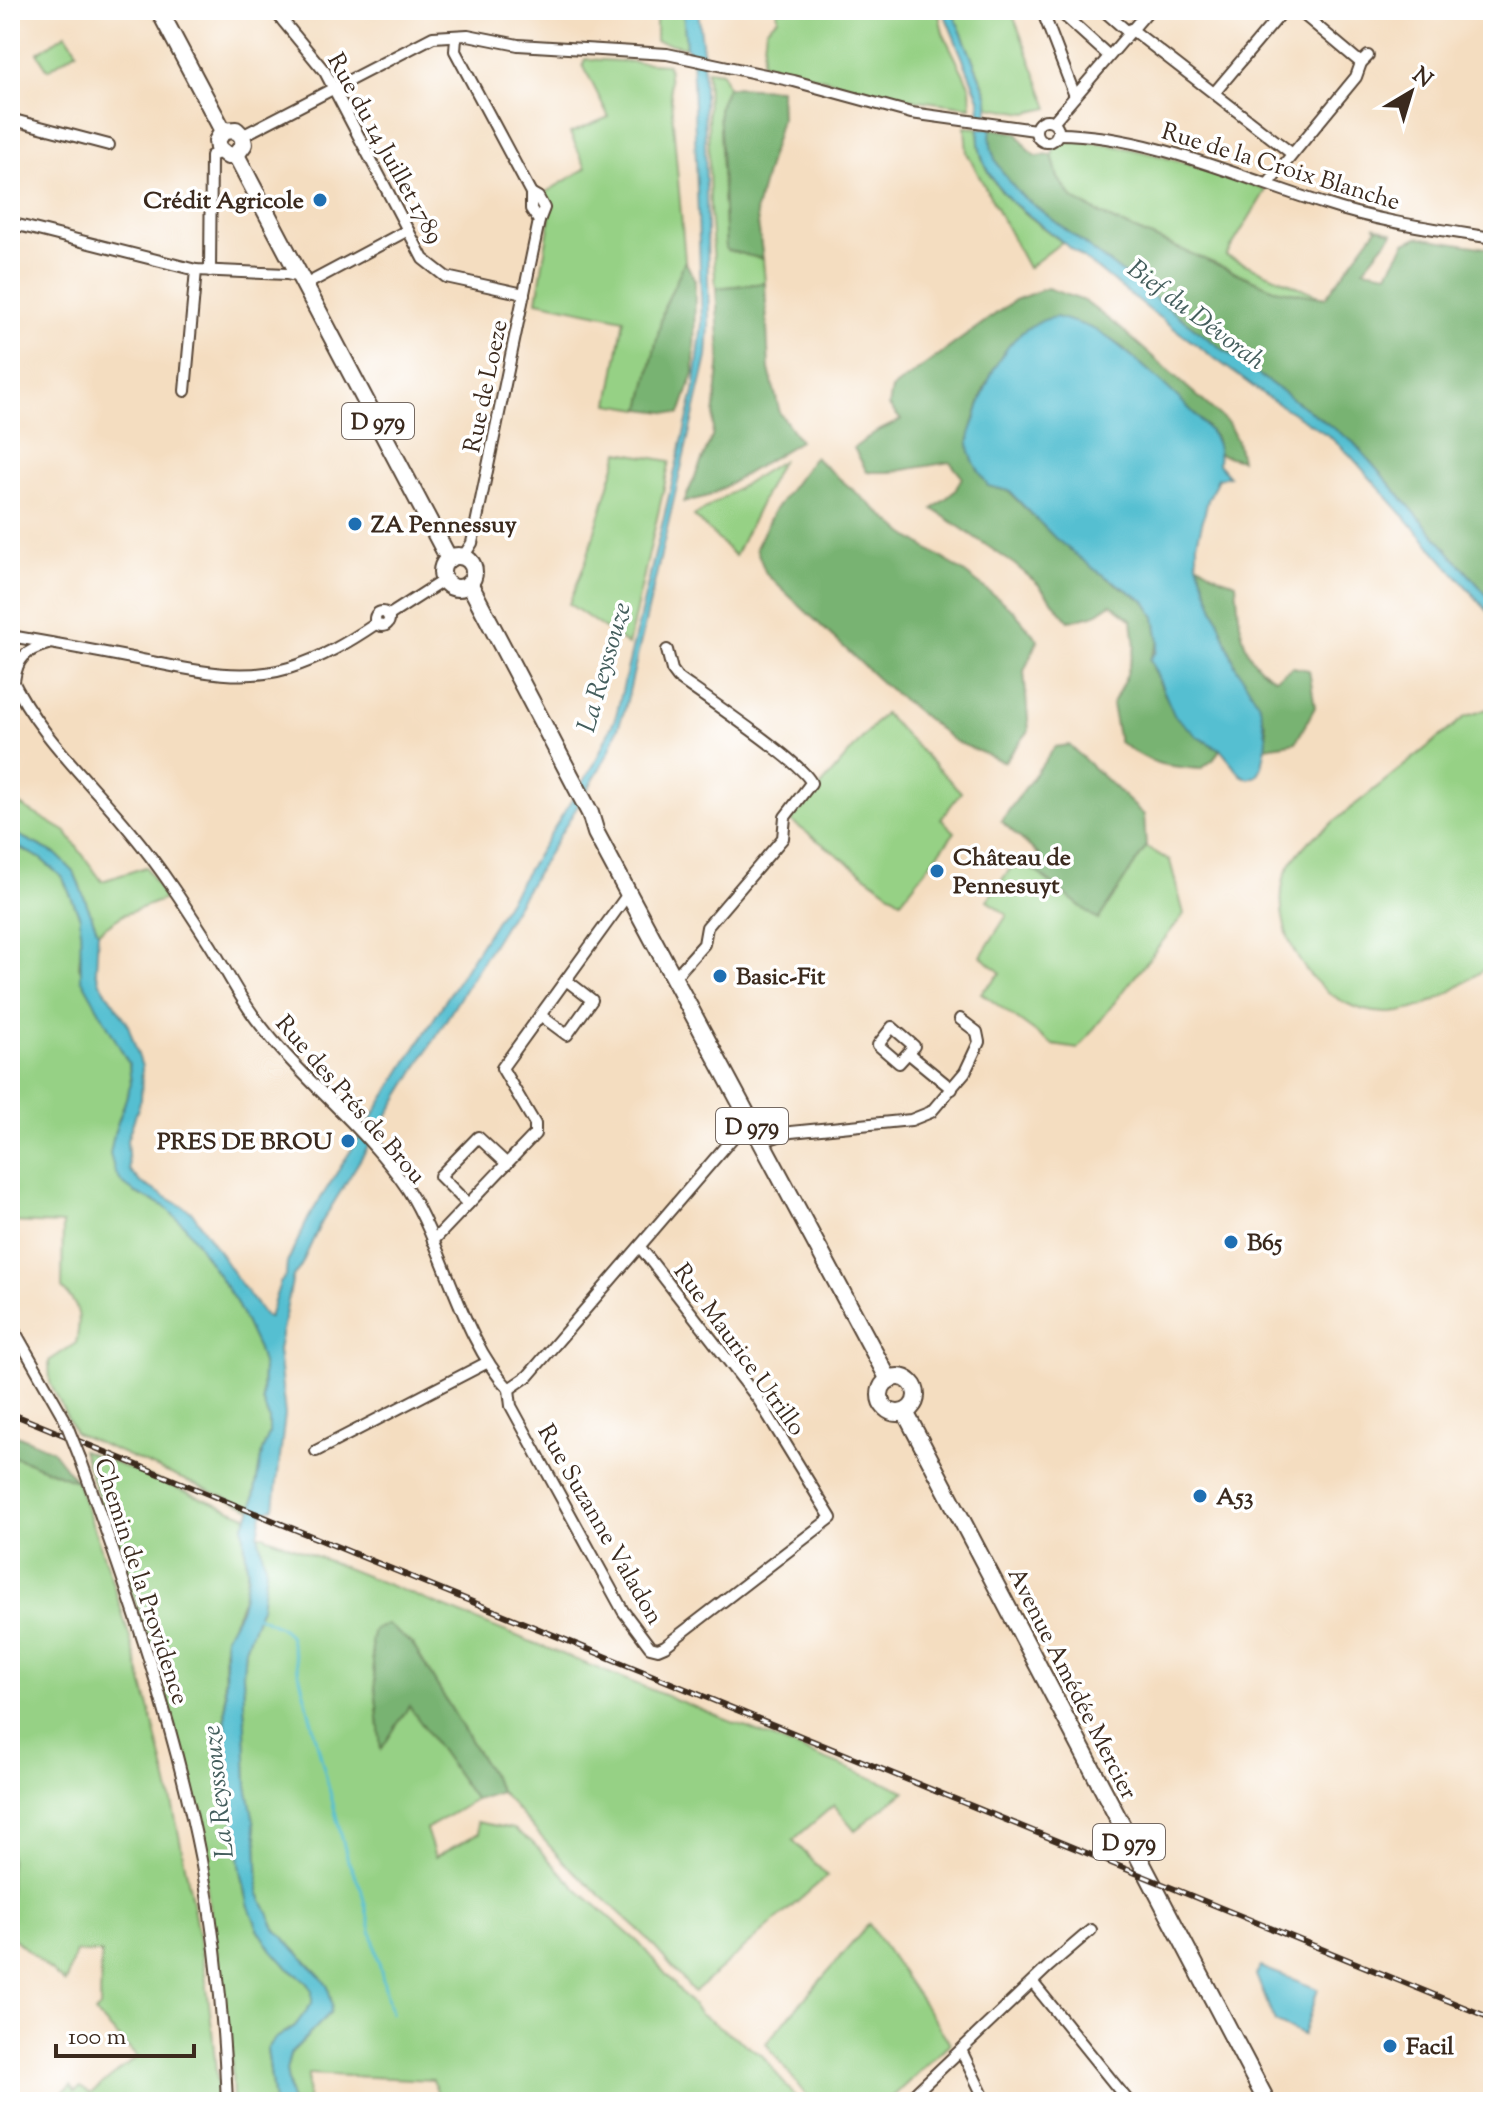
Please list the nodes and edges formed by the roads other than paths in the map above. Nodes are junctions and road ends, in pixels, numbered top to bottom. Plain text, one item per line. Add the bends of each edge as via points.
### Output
1 (159, 10) edge
2 (274, 10) edge
3 (1103, 10) edge
4 (1149, 10) edge
5 (1284, 10) edge
6 (1298, 10) edge
7 (1050, 12) edge
8 (1130, 31) junction
9 (456, 38) junction
10 (1109, 56) junction
11 (333, 88) junction
12 (1215, 92) junction
13 (1075, 96) junction
14 (10, 119) edge
15 (1054, 121) junction
16 (1035, 130) junction
17 (223, 131) junction
18 (1058, 134) junction
19 (242, 136) junction
20 (109, 145) dead end
21 (228, 153) junction
22 (1291, 153) junction
23 (1268, 184) junction
24 (10, 223) edge
25 (408, 230) junction
26 (1493, 238) edge
27 (196, 270) junction
28 (210, 271) junction
29 (303, 281) junction
30 (524, 294) junction
31 (185, 391) dead end
32 (456, 558) junction
33 (458, 584) junction
34 (10, 636) edge
35 (50, 643) junction
36 (667, 650) dead end
37 (12, 679) edge
38 (628, 894) junction
39 (674, 978) junction
40 (566, 980) junction
41 (540, 1015) junction
42 (960, 1019) dead end
43 (908, 1053) dead end
44 (952, 1089) junction
45 (748, 1120) junction
46 (760, 1142) junction
47 (507, 1164) junction
48 (468, 1204) junction
49 (433, 1241) junction
50 (640, 1247) junction
51 (10, 1323) edge
52 (488, 1362) junction
53 (889, 1380) junction
54 (509, 1389) junction
55 (905, 1412) junction
56 (316, 1451) dead end
57 (831, 1518) joint
58 (1091, 1930) dead end
59 (1033, 1983) junction
60 (961, 2050) junction
61 (227, 2102) edge
62 (906, 2102) edge
63 (986, 2102) edge
64 (1129, 2102) edge
65 (1267, 2102) edge

1 - 17 main road
2 - 11 street, Rue du 14 Juillet 1789
3 - 8 street
4 - 8 street
5 - 12 street
6 - 22 street via 1364,59 1356,77
7 - 10 street
7 - 13 street
8 - 10 street
8 - 12 street
9 - 11 street via 433,37
9 - 16 street via 682,57 911,113
9 - 30 street, Rue de Loeze via 455,51 531,193 531,209 539,221
10 - 13 street
11 - 19 street
11 - 25 street, Rue du 14 Juillet 1789
12 - 22 street
13 - 15 street
14 - 20 street
15 - 16 street via 1042,120
15 - 18 street
16 - 18 street via 1043,142
17 - 19 main road via 236,130
17 - 21 main road via 217,141
18 - 23 street, Rue de la Croix Blanche via 1148,147
19 - 21 main road via 244,144
21 - 28 street via 211,156
21 - 29 main road, D 979
22 - 23 street
23 - 26 street, Rue de la Croix Blanche via 1353,213
24 - 27 street
25 - 29 street
25 - 30 street, Rue du 14 Juillet 1789 via 423,259 446,277
27 - 28 street
27 - 31 street
28 - 29 street via 287,274
29 - 32 main road, D 979
30 - 32 street, Rue de Loeze via 472,543
32 - 33 main road via 443,566
32 - 33 main road via 473,568
33 - 35 street via 388,616 378,613 377,623 341,647 286,669 213,674
33 - 38 main road, D 979
34 - 35 street
35 - 37 street via 23,655
36 - 39 street via 678,678 809,776 811,783 785,817 783,838 707,927 704,944
37 - 49 street, Rue des Prés de Brou via 57,749 162,873 259,1024 407,1189
38 - 39 main road, D 979
38 - 40 street
39 - 45 main road, D 979
40 - 41 street
40 - 41 street via 592,1000 567,1035
41 - 47 street via 502,1068 537,1129
42 - 44 street via 977,1032 979,1042
43 - 44 street
44 - 46 street via 931,1112 911,1120 791,1132
45 - 46 main road, D 979
45 - 50 street
46 - 53 main road, D 979
47 - 48 street
47 - 48 street via 478,1137 440,1176
48 - 49 street
49 - 52 street, Rue des Prés de Brou
50 - 54 street via 528,1376
50 - 57 street, Rue Maurice Utrillo via 758,1399
51 - 61 street, Chemin de la Providence, bridge via 64,1418 80,1458 171,1734 201,1860 225,2045
52 - 54 street, Rue des Prés de Brou
52 - 56 street
53 - 55 main road via 880,1401 893,1413
53 - 55 main road via 903,1378 914,1388 915,1401
54 - 57 street, Rue Suzanne Valadon via 511,1406 623,1611 650,1647 665,1646
55 - 65 main road, Avenue Amédée Mercier / D 979
58 - 59 street
59 - 60 street
59 - 64 street
60 - 62 street
60 - 63 street

